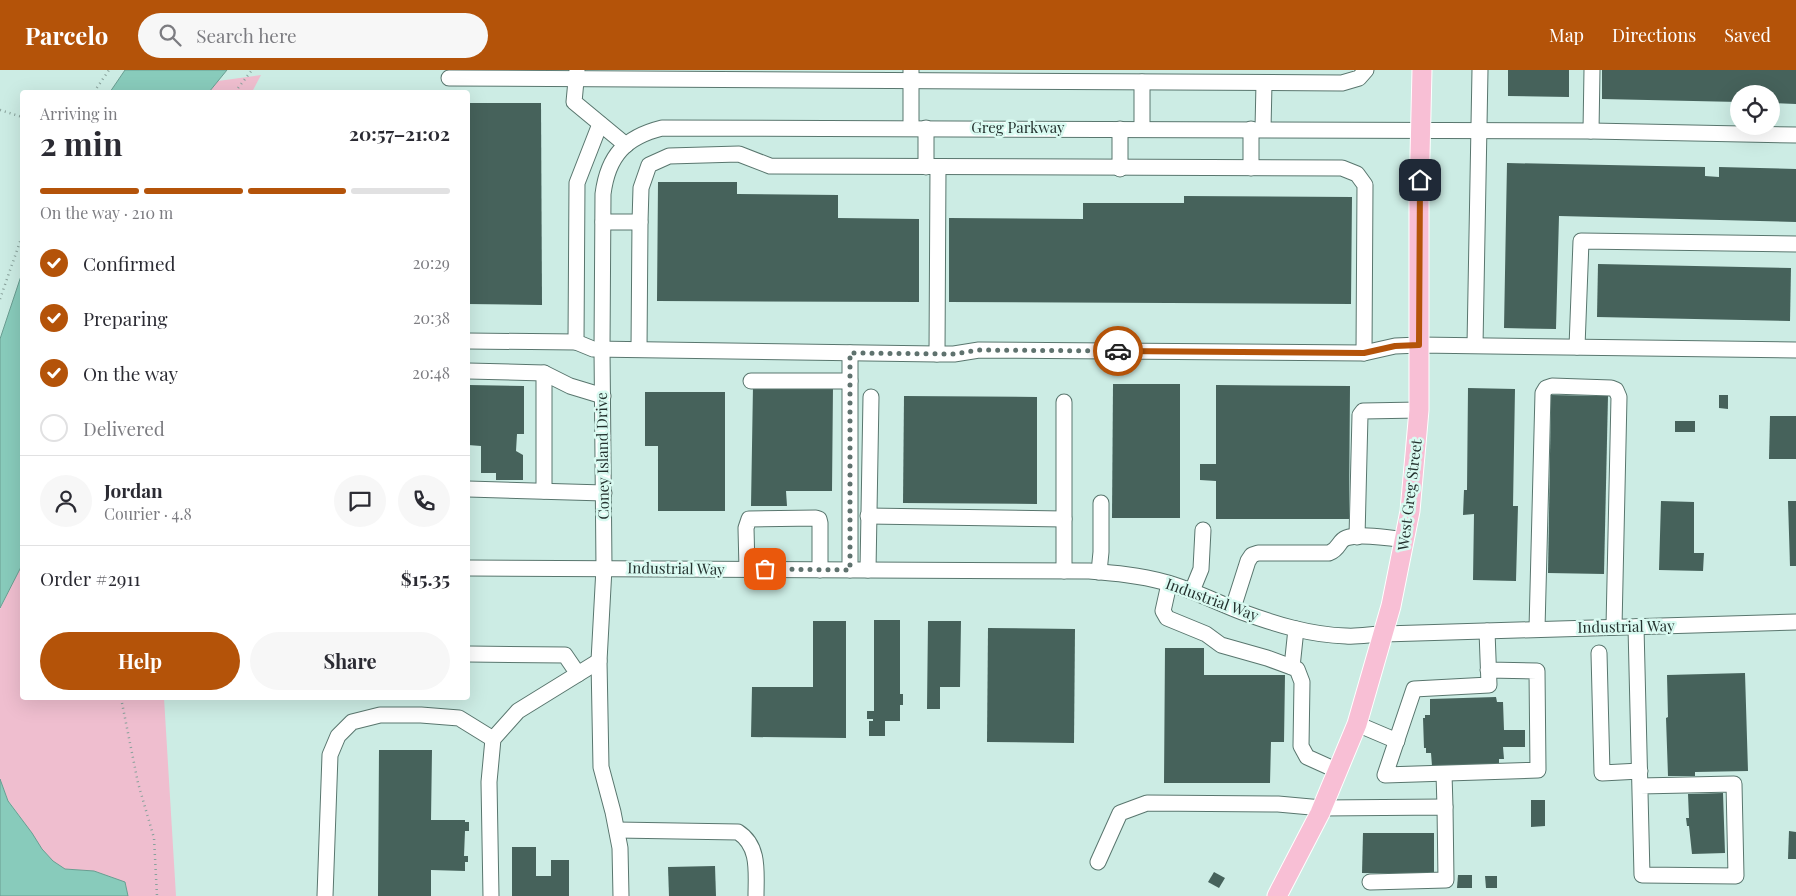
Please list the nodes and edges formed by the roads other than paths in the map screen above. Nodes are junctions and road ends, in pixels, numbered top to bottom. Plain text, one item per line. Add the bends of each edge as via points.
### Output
1 (1366, 70) edge
2 (1422, 70) edge
3 (1480, 70) edge
4 (1592, 70) edge
5 (577, 74) edge
6 (911, 75) edge
7 (449, 78) dead end
8 (1142, 82) junction
9 (1264, 83) junction
10 (600, 124) junction
11 (741, 128) junction
12 (918, 128) junction
13 (1120, 128) junction
14 (1142, 128) junction
15 (1257, 129) junction
16 (1421, 129) junction
17 (1478, 129) junction
18 (1591, 131) junction
19 (1796, 135) edge
20 (623, 147) junction
21 (739, 154) junction
22 (932, 167) junction
23 (1251, 168) junction
24 (1120, 169) junction
25 (603, 222) junction
26 (640, 222) junction
27 (1796, 244) edge
28 (470, 341) edge
29 (576, 342) junction
30 (1419, 345) junction
31 (1475, 345) junction
32 (1577, 347) junction
33 (602, 349) junction
34 (639, 349) junction
35 (1796, 350) edge
36 (850, 353) junction
37 (1364, 353) junction
38 (937, 354) junction
39 (470, 372) edge
40 (544, 373) junction
41 (751, 381) dead end
42 (850, 381) junction
43 (603, 396) junction
44 (871, 397) dead end
45 (1064, 402) dead end
46 (1419, 410) junction
47 (470, 489) edge
48 (544, 491) junction
49 (604, 493) junction
50 (1101, 503) dead end
51 (868, 516) junction
52 (1064, 519) junction
53 (1202, 530) dead end
54 (1358, 537) junction
55 (1405, 540) junction
56 (470, 568) edge
57 (604, 568) junction
58 (747, 569) junction
59 (820, 570) junction
60 (850, 570) junction
61 (868, 570) junction
62 (1064, 571) junction
63 (1099, 572) junction
64 (1169, 584) junction
65 (1192, 591) junction
66 (1233, 608) junction
67 (1796, 622) edge
68 (1636, 626) junction
69 (1614, 627) junction
70 (1296, 629) junction
71 (1537, 629) junction
72 (1487, 631) junction
73 (1384, 634) junction
74 (1599, 653) dead end
75 (470, 654) edge
76 (599, 661) junction
77 (1292, 667) junction
78 (1488, 670) junction
79 (578, 674) junction
80 (1357, 724) junction
81 (493, 739) junction
82 (1397, 741) junction
83 (1338, 772) junction
84 (1444, 774) junction
85 (1640, 779) junction
86 (1445, 806) junction
87 (1322, 808) junction
88 (616, 830) junction
89 (1098, 862) dead end
90 (1370, 882) dead end
91 (325, 896) edge
92 (492, 896) edge
93 (621, 896) edge
94 (756, 896) edge
95 (1277, 896) edge

1 - 9 street via 1359,78 1342,83
2 - 16 main road, West Greg Street
3 - 17 street
4 - 18 street
5 - 6 street
5 - 7 street
5 - 10 street via 574,102
6 - 8 street
6 - 12 street
8 - 9 street
8 - 14 street
9 - 15 street
10 - 20 street
10 - 29 street via 577,183
11 - 12 street, Greg Parkway
11 - 20 street, Greg Parkway via 662,128 645,132
11 - 21 street
12 - 13 street, Greg Parkway
12 - 22 street
13 - 14 street, Greg Parkway
13 - 24 street
14 - 15 street, Greg Parkway
15 - 16 street, Greg Parkway
15 - 23 street
16 - 17 street, Greg Parkway
16 - 30 main road, West Greg Street
17 - 18 street, Greg Parkway
17 - 31 street
18 - 19 street, Greg Parkway
20 - 25 street, Coney Island Drive via 611,162 605,178
21 - 22 street via 770,166
21 - 26 street via 669,156 649,165 642,188
22 - 24 street
22 - 38 street
23 - 24 street
23 - 37 street via 1342,168 1357,174 1364,185
25 - 26 street
25 - 33 street, Coney Island Drive
26 - 34 street
27 - 32 street via 1581,241
28 - 29 street
29 - 33 street
30 - 31 street
30 - 37 street
30 - 46 main road, West Greg Street
31 - 32 street
32 - 35 street
33 - 34 street
33 - 43 street, Coney Island Drive
34 - 36 street
36 - 38 street
36 - 42 street
37 - 38 street via 979,350
39 - 40 street
40 - 43 street via 570,386
40 - 48 street
41 - 42 street
42 - 60 street
43 - 49 street, Coney Island Drive
44 - 51 street
45 - 52 street
46 - 54 street via 1363,411 1360,415
46 - 55 main road, West Greg Street
47 - 48 street
48 - 49 street
49 - 57 street, Coney Island Drive
50 - 63 street
51 - 52 street
51 - 61 street
52 - 62 street
53 - 65 street via 1201,569
54 - 55 street
54 - 66 street via 1347,538 1329,553 1258,553 1252,556
55 - 73 main road, West Greg Street
56 - 57 street, Industrial Way
57 - 58 street, Industrial Way
57 - 76 street, Coney Island Drive
58 - 59 street, Industrial Way
58 - 59 street via 746,528 749,519 816,518 820,523
59 - 60 street, Industrial Way
60 - 61 street, Industrial Way
61 - 62 street, Industrial Way
62 - 63 street, Industrial Way
63 - 64 street, Industrial Way
64 - 65 street, Industrial Way
64 - 77 street via 1163,611 1167,618 1206,634 1221,645
65 - 66 street, Industrial Way
66 - 70 street, Industrial Way
67 - 68 street, Industrial Way
68 - 69 street, Industrial Way
68 - 85 street
69 - 71 street, Industrial Way
69 - 71 street via 1619,397 1611,388 1552,386 1543,393
70 - 73 street, Industrial Way via 1347,636
70 - 77 street
71 - 72 street, Industrial Way
72 - 73 street, Industrial Way
72 - 78 street
73 - 80 main road, West Greg Street
74 - 85 street via 1602,773
75 - 79 street via 565,655
76 - 79 street
76 - 88 street, Coney Island Drive via 601,767
77 - 83 street via 1298,669 1302,682 1301,746 1307,757
78 - 82 street via 1489,685 1414,689
78 - 84 street via 1536,671 1538,770
79 - 81 street via 518,711
80 - 82 street
80 - 83 main road, West Greg Street
81 - 91 street via 459,718 380,715 352,722 338,736 330,755
81 - 92 street via 489,782
82 - 84 street via 1385,775
83 - 87 main road, West Greg Street
84 - 86 street
85 - 85 street via 1642,875 1736,876 1734,784
86 - 87 street
86 - 90 street via 1446,880
87 - 89 street via 1278,804 1148,803 1120,813
87 - 95 main road, West Greg Street
88 - 93 street, Coney Island Drive via 620,848
88 - 94 street via 738,832 746,837 756,860

